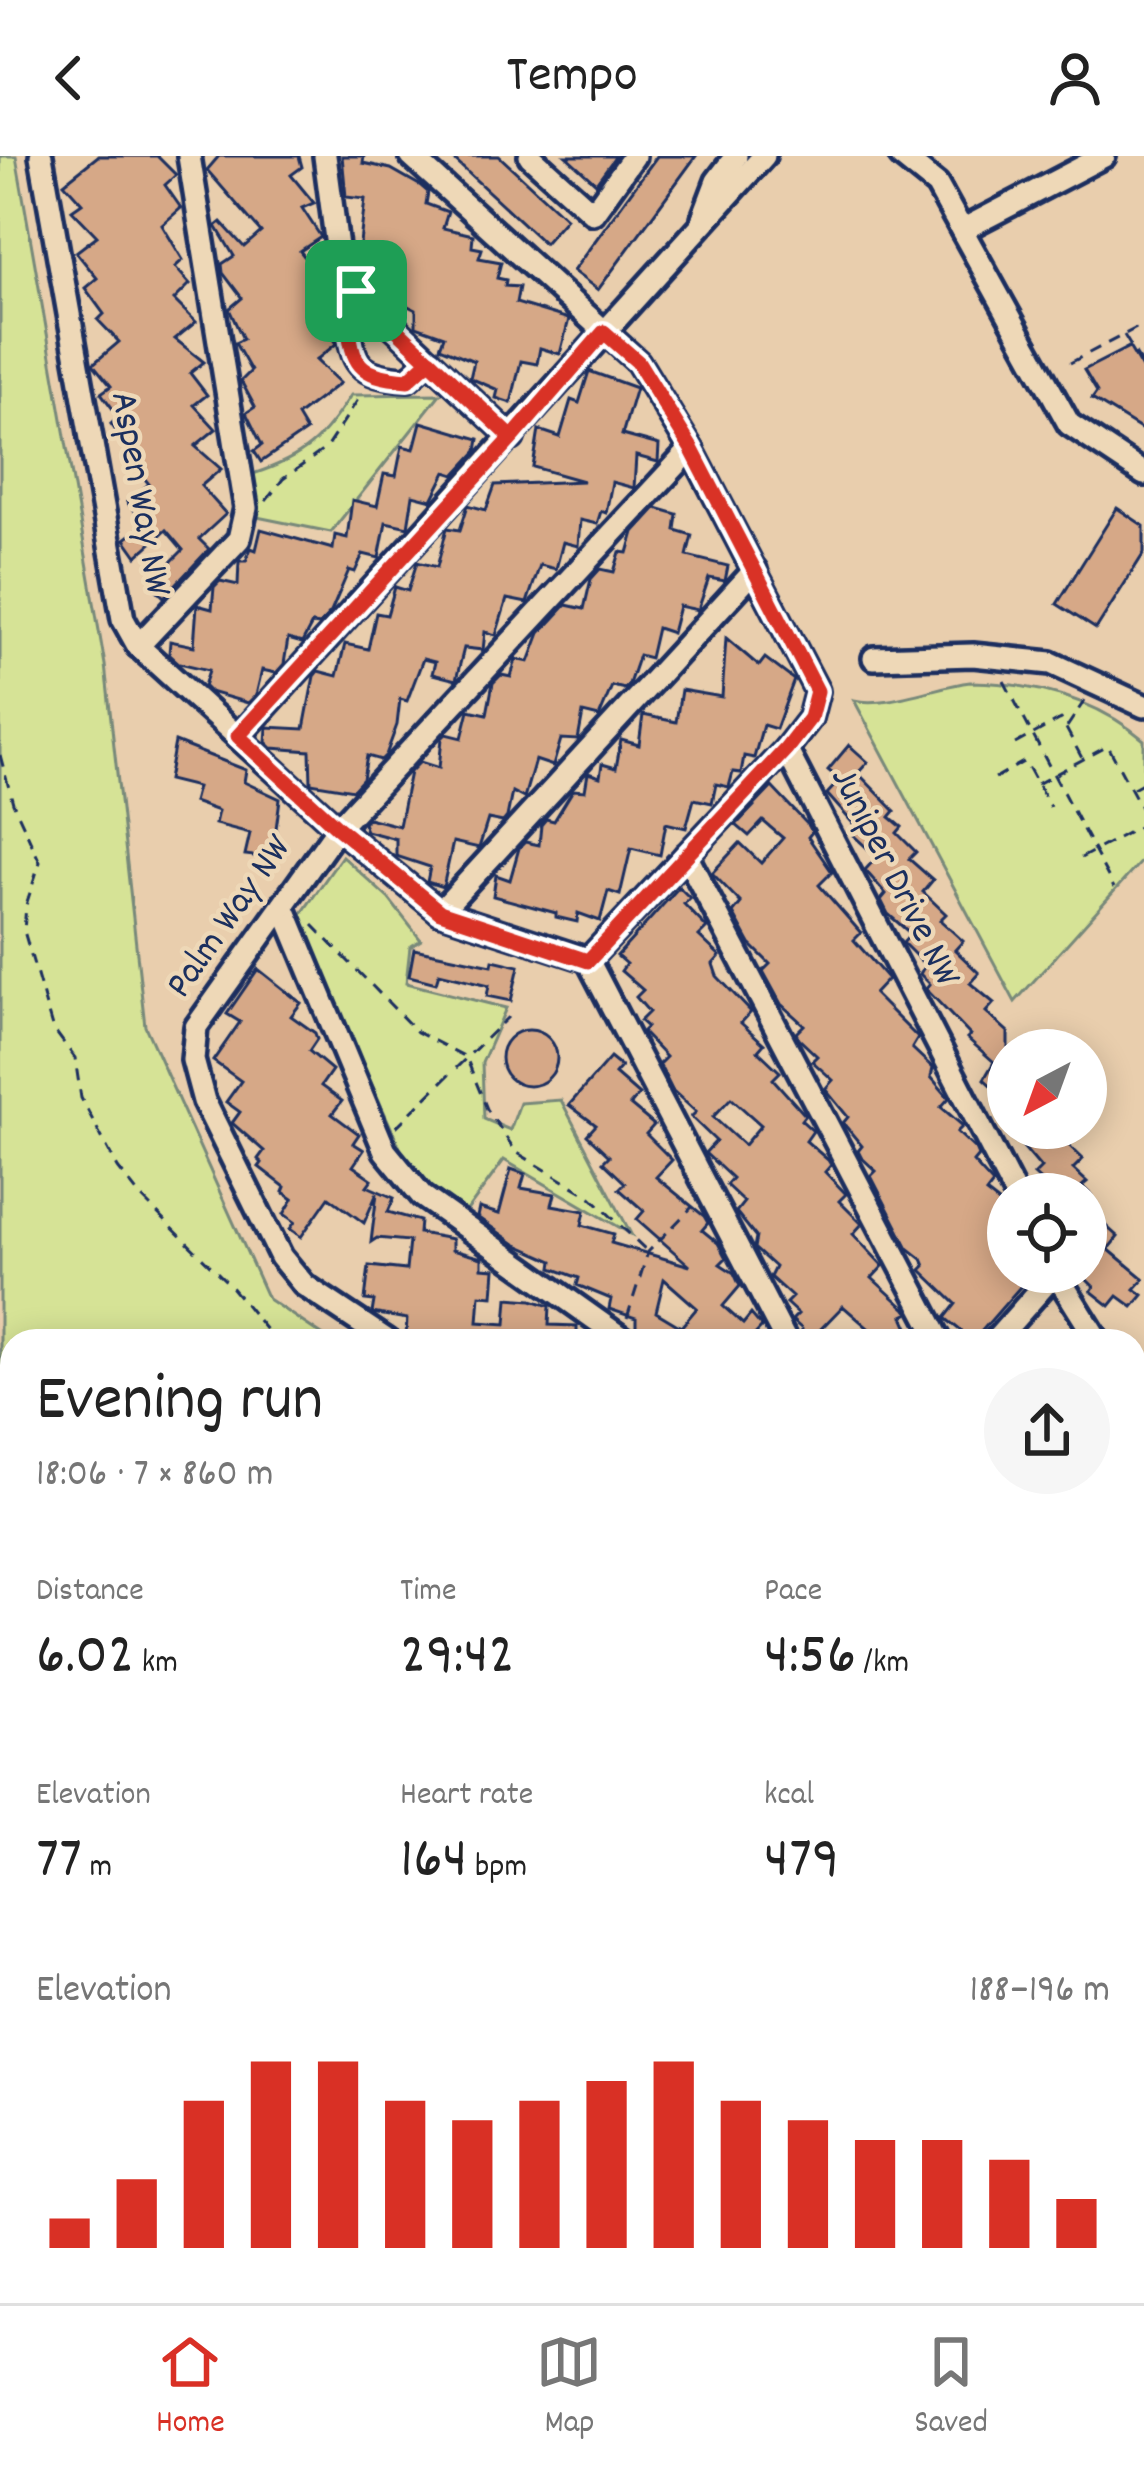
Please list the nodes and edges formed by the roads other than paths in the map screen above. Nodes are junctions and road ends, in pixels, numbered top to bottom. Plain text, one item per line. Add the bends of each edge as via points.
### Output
1 (41, 156) edge
2 (189, 156) edge
3 (326, 156) edge
4 (410, 156) edge
5 (530, 156) edge
6 (634, 156) edge
7 (736, 156) edge
8 (764, 156) edge
9 (901, 156) edge
10 (1104, 156) edge
11 (703, 218) junction
12 (962, 230) junction
13 (356, 291) junction
14 (604, 332) junction
15 (430, 360) junction
16 (512, 438) junction
17 (691, 448) junction
18 (1144, 474) edge
19 (755, 570) junction
20 (138, 646) junction
21 (874, 658) dead end
22 (1144, 706) edge
23 (238, 736) junction
24 (786, 749) junction
25 (338, 828) junction
26 (686, 855) junction
27 (293, 910) junction
28 (440, 912) junction
29 (588, 961) junction
30 (1004, 1173) edge
31 (1037, 1293) edge
32 (1068, 1293) edge
33 (370, 1329) edge
34 (609, 1329) edge
35 (780, 1329) edge
36 (934, 1329) edge
37 (1005, 1329) edge
38 (1091, 1329) edge

1 - 20 street, Aspen Way NW via 123,620
2 - 20 street via 246,508 239,538
3 - 13 street via 341,277
4 - 14 street, Juniper Drive NW
5 - 6 street via 593,213
7 - 11 street
8 - 11 street
9 - 12 street via 937,185
10 - 12 street
11 - 14 street
12 - 18 street via 1069,424
13 - 15 street
13 - 15 street via 345,306 354,361 371,377 408,380
14 - 16 street
14 - 17 street, Juniper Drive NW via 638,362
15 - 16 street
16 - 23 street
17 - 19 street, Juniper Drive NW
17 - 25 street, Palm Way NW
19 - 24 street, Juniper Drive NW via 817,691 810,718
19 - 28 street
20 - 23 street, Aspen Way NW
21 - 22 street via 1052,663
23 - 25 street, Aspen Way NW
24 - 26 street
24 - 30 street, Juniper Drive NW
25 - 27 street, Palm Way NW
25 - 28 street, Aspen Way NW
26 - 29 street
26 - 36 street
27 - 33 street, Palm Way NW via 196,1027 193,1060 204,1101 281,1257 304,1285
27 - 34 street via 380,1139 422,1196
28 - 29 street, Aspen Way NW
29 - 35 street
31 - 37 street
32 - 38 street

